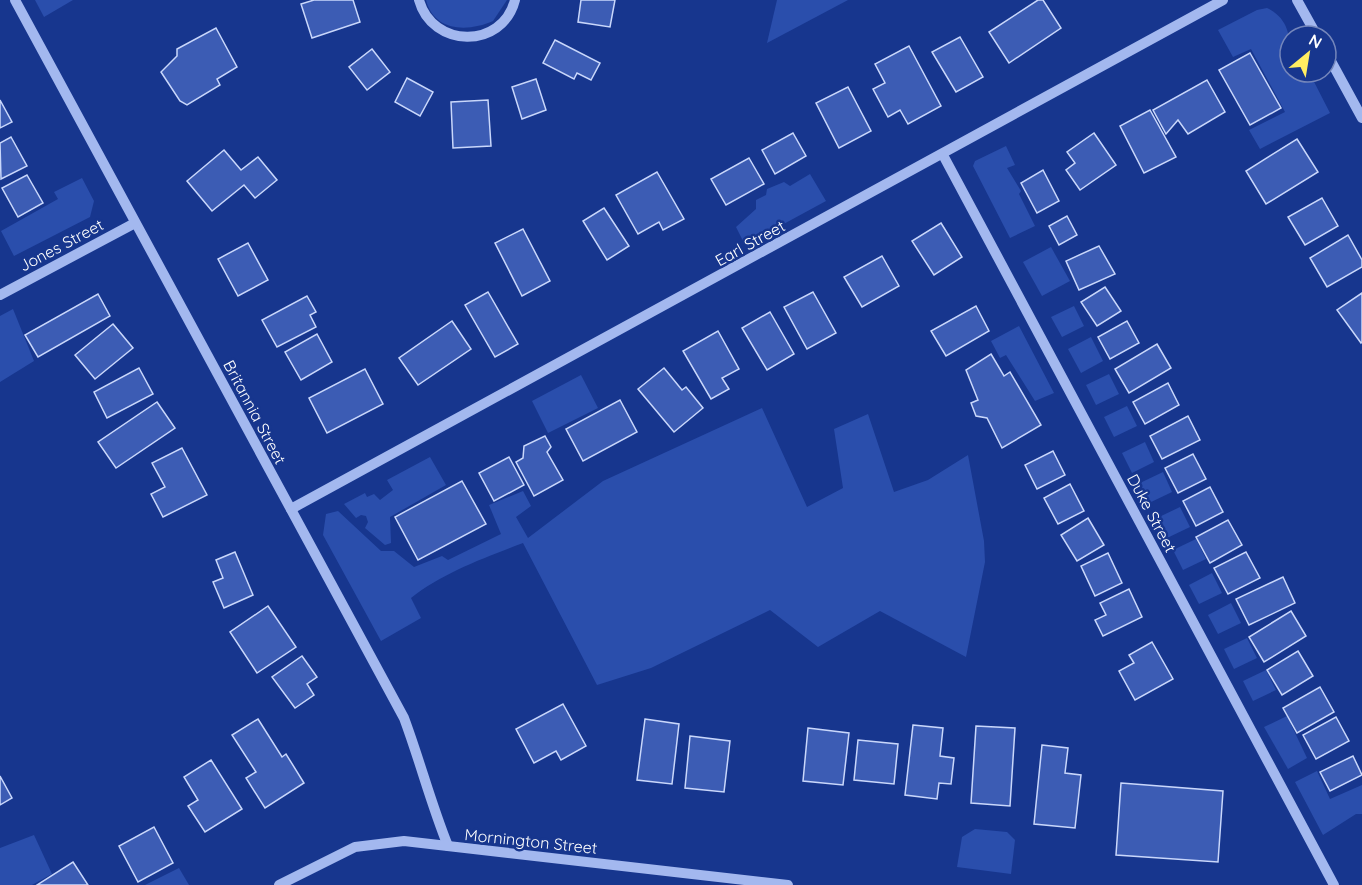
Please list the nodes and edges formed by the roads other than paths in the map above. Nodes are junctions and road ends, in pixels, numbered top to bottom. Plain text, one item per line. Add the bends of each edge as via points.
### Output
1 (15, 0) edge
2 (419, 0) edge
3 (515, 0) edge
4 (1223, 0) edge
5 (1297, 0) edge
6 (1310, 24) edge
7 (1338, 74) edge
8 (1362, 118) edge
9 (942, 155) junction
10 (135, 223) junction
11 (0, 295) edge
12 (291, 509) junction
13 (448, 846) junction
14 (279, 885) edge
15 (788, 885) edge
16 (1334, 885) edge

1 - 10 street, Britannia Street
2 - 3 street via 431,24 458,38 483,36 498,28
4 - 9 street, Earl Street
5 - 6 street
7 - 8 street
9 - 12 street, Earl Street
9 - 16 street, Duke Street
10 - 11 street, Jones Street
10 - 12 street, Britannia Street
12 - 13 street, Britannia Street via 404,718
13 - 14 street, Mornington Street via 404,841 355,847
13 - 15 street, Mornington Street

